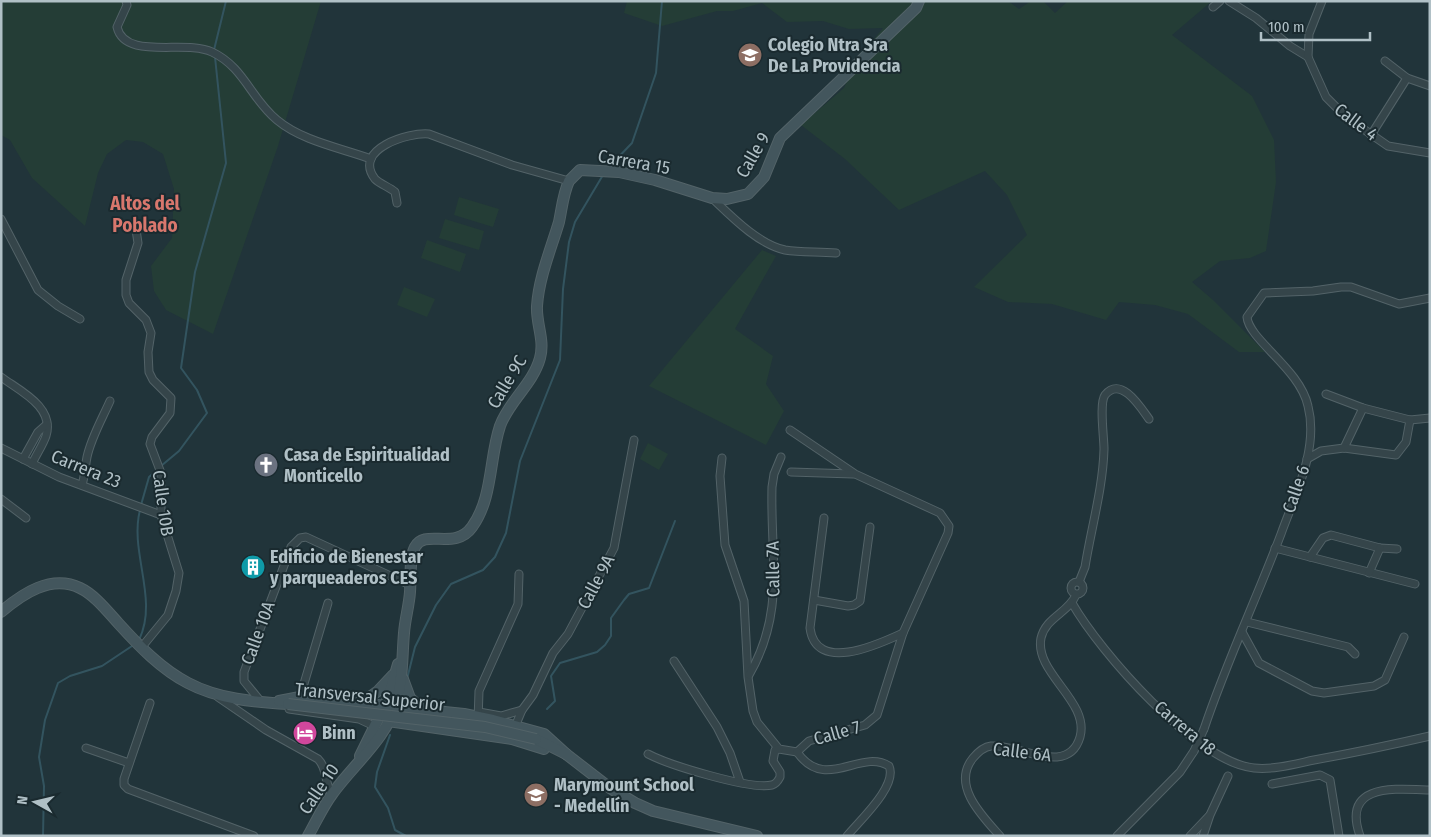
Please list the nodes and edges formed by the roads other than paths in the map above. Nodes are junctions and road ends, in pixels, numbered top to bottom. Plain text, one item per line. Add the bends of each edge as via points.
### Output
1 (126, 1) edge
2 (919, 1) edge
3 (1220, 1) edge
4 (1229, 1) edge
5 (1322, 1) edge
6 (1212, 7) dead end
7 (1308, 57) junction
8 (1385, 61) dead end
9 (1407, 78) junction
10 (1430, 86) edge
11 (1371, 135) junction
12 (1430, 153) edge
13 (372, 159) junction
14 (568, 181) junction
15 (712, 198) junction
16 (397, 203) dead end
17 (1, 219) edge
18 (135, 223) dead end
19 (836, 253) dead end
20 (1430, 298) edge
21 (80, 319) dead end
22 (1, 377) edge
23 (1326, 394) dead end
24 (110, 401) dead end
25 (1363, 408) junction
26 (1430, 418) edge
27 (1149, 419) dead end
28 (1410, 420) junction
29 (47, 424) junction
30 (790, 430) dead end
31 (634, 440) dead end
32 (1, 448) edge
33 (1344, 448) junction
34 (781, 457) dead end
35 (722, 458) dead end
36 (23, 459) junction
37 (1306, 459) junction
38 (32, 464) junction
39 (791, 472) dead end
40 (855, 474) junction
41 (82, 485) junction
42 (1, 499) edge
43 (161, 515) junction
44 (26, 518) dead end
45 (824, 518) dead end
46 (870, 527) dead end
47 (416, 545) joint
48 (1276, 548) junction
49 (1380, 548) junction
50 (1397, 549) dead end
51 (1310, 557) junction
52 (1369, 572) junction
53 (519, 574) dead end
54 (1415, 584) dead end
55 (410, 585) junction
56 (814, 600) junction
57 (1072, 602) junction
58 (328, 603) dead end
59 (1, 612) edge
60 (1247, 622) junction
61 (1242, 632) junction
62 (903, 633) junction
63 (1404, 637) dead end
64 (138, 644) junction
65 (1355, 654) dead end
66 (674, 661) dead end
67 (399, 672) junction
68 (748, 676) junction
69 (302, 692) junction
70 (215, 694) junction
71 (150, 703) dead end
72 (265, 703) junction
73 (360, 704) junction
74 (288, 707) junction
75 (390, 707) junction
76 (424, 710) junction
77 (522, 710) junction
78 (388, 721) junction
79 (476, 723) junction
80 (515, 725) junction
81 (374, 726) junction
82 (1430, 736) edge
83 (512, 739) junction
84 (86, 748) dead end
85 (779, 749) junction
86 (797, 752) junction
87 (566, 754) junction
88 (648, 754) dead end
89 (358, 762) junction
90 (129, 763) junction
91 (1228, 776) dead end
92 (740, 782) junction
93 (1272, 784) dead end
94 (1430, 790) edge
95 (332, 794) junction
96 (1210, 815) junction
97 (861, 820) junction
98 (254, 836) edge
99 (308, 836) edge
100 (757, 836) edge
101 (847, 836) edge
102 (854, 836) edge
103 (1000, 836) edge
104 (1117, 836) edge
105 (1190, 836) edge
106 (1203, 836) edge
107 (1339, 836) edge
108 (1360, 836) edge

1 - 13 street via 117,27 120,38 127,43 140,47 190,46 211,51 234,66 266,108 287,127
2 - 15 main road, Calle 9 via 916,8 780,138 764,177 753,190 740,198
3 - 6 street
4 - 7 street
5 - 7 street, Calle 4 via 1309,34
7 - 11 street, Calle 4 via 1326,97
8 - 9 street
9 - 10 street
9 - 11 street
11 - 12 street, Calle 4 via 1388,146
13 - 14 street via 381,146 419,133 429,134
13 - 16 street via 372,173 376,180 395,192
14 - 15 main road, Carrera 15 via 580,170 619,172
14 - 47 main road, Calle 9C via 539,287 537,309 541,356 506,413 482,506 472,528 462,536 455,540 431,538
15 - 19 street, Carrera 15 via 764,241 785,250
17 - 21 street via 38,290
18 - 43 street, Calle 10B via 138,243 126,280 126,295 129,303 146,320 151,333 149,372 171,398 170,413 150,444 160,468
20 - 37 street, Calle 6 via 1399,304 1351,287 1341,287 1313,292 1264,293 1251,309 1248,323 1288,368 1304,392 1311,423
22 - 29 street via 44,410
23 - 25 street
24 - 41 street via 92,440
25 - 28 street
25 - 33 street
26 - 28 street
27 - 57 street, Calle 6A via 1130,394 1113,390 1105,396 1102,406 1104,452 1085,567 1080,582 1071,586 1076,595
28 - 33 street via 1406,442 1396,455
29 - 36 street via 38,432
29 - 38 street via 46,437
30 - 40 street
31 - 77 street, Calle 9A via 614,548 568,634 553,653 534,695
32 - 36 street, Carrera 23
33 - 37 street via 1327,450
34 - 68 street, Calle 7A via 772,487 775,577 772,610 761,653
35 - 68 street via 720,476 725,545 744,601
36 - 38 street, Carrera 23
37 - 48 street, Calle 6
38 - 41 street, Carrera 23
39 - 40 street
40 - 62 street, Calle 7 via 940,513 948,526 948,533
41 - 43 street, Carrera 23
42 - 44 street
43 - 64 street, Calle 10B via 179,573 176,591 168,615
45 - 56 street
46 - 56 street via 860,601 848,606
47 - 55 main road, Calle 10
48 - 51 street
48 - 60 street, Calle 6
49 - 50 street
49 - 51 street via 1331,535 1323,538
49 - 52 street
51 - 52 street
52 - 54 street
53 - 79 street via 518,604 479,691
55 - 67 main road, Calle 10
55 - 72 street, Calle 10A via 303,537 291,547 244,672 244,681
56 - 62 street via 811,636 824,650 860,650
57 - 82 street, Carrera 18 via 1098,643 1139,688 1222,758 1254,768 1282,766
57 - 103 street, Calle 6A via 1047,624 1041,647 1047,664 1078,712 1082,725 1076,745 1069,753 1050,758 1001,746 986,747 978,752 966,769 965,782 971,798 980,814
58 - 69 street
59 - 64 main road, Transversal Superior via 35,588 67,584 81,588
60 - 61 street, Calle 6
60 - 65 street via 1348,647
61 - 63 street via 1259,663 1312,691 1324,693 1374,686 1385,680
61 - 104 street, Calle 6, bridge via 1194,752 1180,772
62 - 86 street, Calle 7 via 877,715 861,727 809,740
64 - 70 main road, Transversal Superior via 188,683
66 - 92 street via 717,727
67 - 73 main road
67 - 75 main road, Calle 10
67 - 76 main road via 406,692
68 - 85 street via 757,722
69 - 72 main road
69 - 73 main road via 317,699
70 - 72 main road, Transversal Superior
70 - 95 street via 266,730 324,764
71 - 90 street
72 - 74 main road, Transversal Superior
73 - 75 main road
74 - 81 street via 359,719
74 - 87 main road, Transversal Superior, bridge via 485,727 536,739
75 - 76 main road
75 - 78 main road, Calle 10
75 - 81 main road, Calle 10
76 - 79 main road via 464,714
77 - 79 street
77 - 80 street, Calle 9A
78 - 79 main road via 451,730
78 - 89 main road, Calle 10
79 - 80 main road
79 - 83 main road
80 - 83 street, Calle 9A
80 - 87 main road via 544,734
81 - 89 main road, Calle 10
83 - 87 main road
84 - 90 street
85 - 86 street
85 - 92 street via 773,756 780,772 778,782 764,785
86 - 97 street, Calle 7 via 820,770 877,761 889,766 891,773 884,792
87 - 100 main road, Transversal Superior via 610,788 653,811
88 - 92 street via 679,768
89 - 95 main road, Calle 10
90 - 98 street via 124,785 128,790
91 - 96 street
93 - 107 street via 1327,776
94 - 108 street via 1387,788 1372,792 1359,804 1357,827
95 - 99 main road, Calle 10
96 - 105 street
96 - 106 street
97 - 101 street, Calle 7
97 - 102 street, Calle 7

